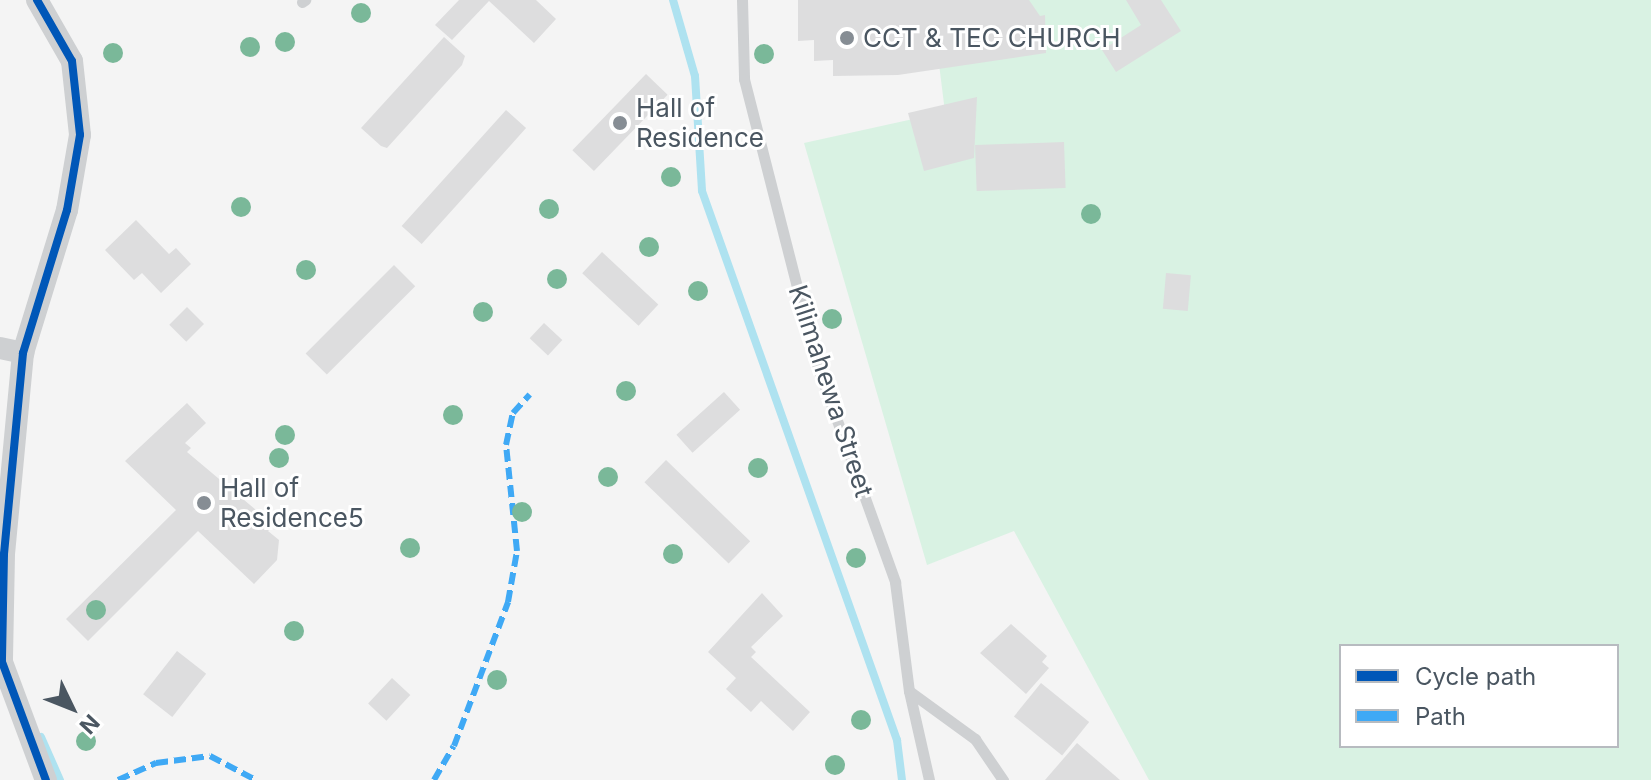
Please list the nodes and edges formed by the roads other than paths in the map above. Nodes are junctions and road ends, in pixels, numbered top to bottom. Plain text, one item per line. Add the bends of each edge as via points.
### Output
1 (37, 0) edge
2 (742, 0) edge
3 (0, 348) edge
4 (23, 353) junction
5 (909, 691) junction
6 (46, 780) edge
7 (929, 780) edge
8 (1003, 780) edge

1 - 4 street via 72,61 80,135 67,210
2 - 5 lane, Kilimahewa Street via 744,79 816,362 895,582
3 - 4 street
4 - 6 street via 4,554 2,662
5 - 7 lane, Kilimahewa Street
5 - 8 lane via 975,739

